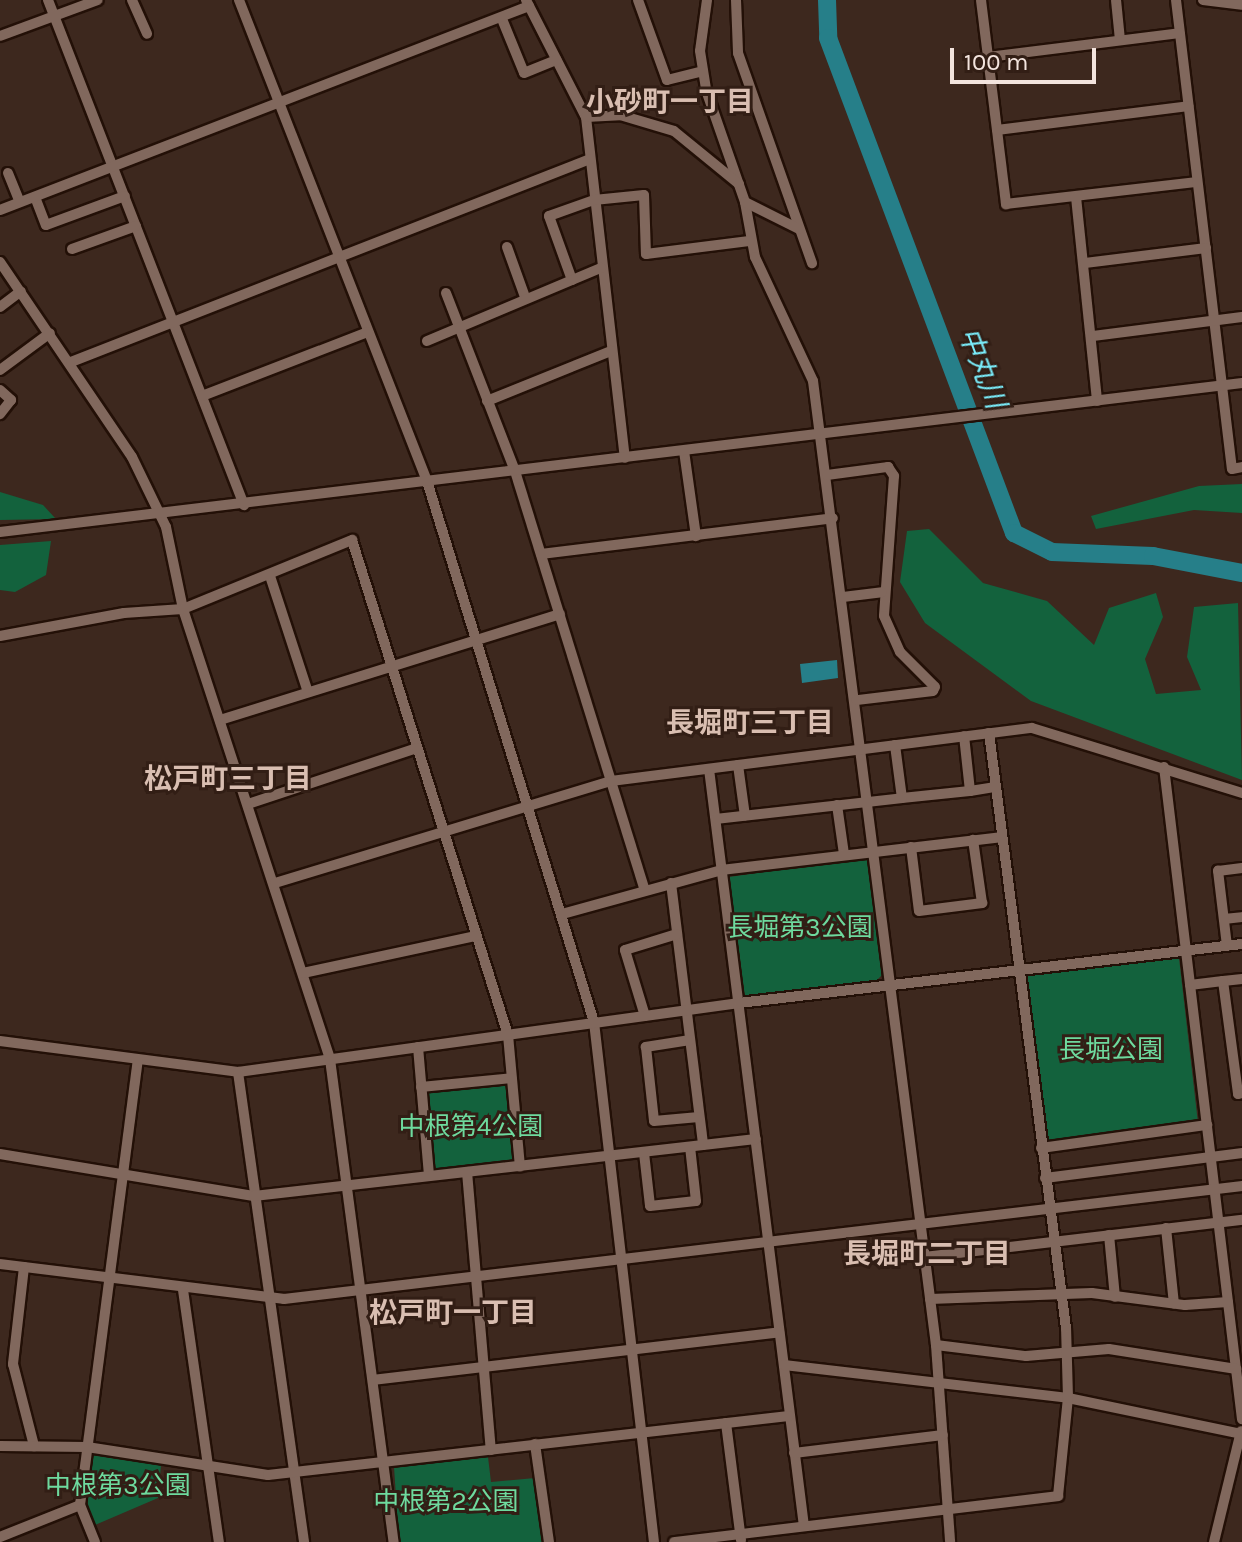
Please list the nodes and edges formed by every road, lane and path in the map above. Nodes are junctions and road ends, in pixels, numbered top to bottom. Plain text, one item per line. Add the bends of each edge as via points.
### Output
1 (48, 0) edge
2 (98, 0) edge
3 (132, 0) edge
4 (239, 0) edge
5 (638, 0) edge
6 (707, 0) edge
7 (736, 0) edge
8 (981, 0) edge
9 (1116, 0) edge
10 (1176, 0) edge
11 (1203, 0) edge
12 (528, 3) edge
13 (1242, 5) edge
14 (55, 17) junction
15 (502, 19) junction
16 (1180, 33) junction
17 (147, 34) dead end
18 (0, 36) edge
19 (1120, 40) junction
20 (988, 57) junction
21 (556, 60) junction
22 (703, 71) junction
23 (281, 106) junction
24 (1189, 106) junction
25 (586, 117) junction
26 (997, 130) junction
27 (590, 159) junction
28 (114, 168) junction
29 (8, 173) dead end
30 (1197, 182) junction
31 (739, 184) junction
32 (125, 196) junction
33 (35, 197) junction
34 (1076, 197) junction
35 (594, 200) junction
36 (20, 202) junction
37 (745, 202) junction
38 (0, 210) edge
39 (136, 226) junction
40 (799, 229) junction
41 (749, 241) junction
42 (507, 247) dead end
43 (1206, 248) junction
44 (72, 249) dead end
45 (340, 256) junction
46 (812, 263) dead end
47 (1085, 263) junction
48 (2, 268) edge
49 (601, 268) junction
50 (572, 280) junction
51 (21, 291) junction
52 (446, 293) dead end
53 (525, 297) junction
54 (0, 307) edge
55 (1242, 317) edge
56 (1214, 321) junction
57 (174, 323) junction
58 (458, 325) junction
59 (368, 332) junction
60 (50, 333) junction
61 (1093, 336) junction
62 (427, 341) dead end
63 (611, 351) junction
64 (71, 362) junction
65 (0, 370) edge
66 (1242, 383) edge
67 (1222, 386) junction
68 (0, 390) edge
69 (202, 396) junction
70 (487, 401) junction
71 (1097, 401) junction
72 (0, 414) edge
73 (821, 434) junction
74 (684, 451) junction
75 (625, 458) junction
76 (1242, 467) edge
77 (515, 471) junction
78 (827, 475) junction
79 (427, 481) junction
80 (244, 505) junction
81 (160, 515) junction
82 (833, 518) junction
83 (0, 532) edge
84 (696, 536) junction
85 (541, 554) junction
86 (270, 576) junction
87 (882, 592) junction
88 (843, 597) junction
89 (183, 609) junction
90 (560, 614) junction
91 (0, 636) edge
92 (477, 640) junction
93 (391, 665) junction
94 (308, 692) junction
95 (857, 700) junction
96 (220, 720) junction
97 (989, 733) junction
98 (964, 736) junction
99 (895, 745) junction
100 (417, 748) junction
101 (862, 749) junction
102 (738, 765) junction
103 (1164, 767) junction
104 (709, 769) junction
105 (611, 781) junction
106 (996, 787) junction
107 (970, 791) junction
108 (1242, 793) edge
109 (902, 798) junction
110 (870, 801) junction
111 (248, 804) junction
112 (527, 805) junction
113 (837, 805) junction
114 (745, 816) junction
115 (716, 819) junction
116 (444, 832) junction
117 (1002, 837) junction
118 (973, 840) junction
119 (911, 847) junction
120 (875, 851) junction
121 (844, 854) junction
122 (1242, 868) edge
123 (722, 870) junction
124 (275, 883) junction
125 (671, 883) junction
126 (645, 890) junction
127 (562, 914) junction
128 (1242, 917) edge
129 (1224, 919) junction
130 (677, 934) junction
131 (476, 936) junction
132 (1242, 944) edge
133 (1227, 946) junction
134 (1186, 951) junction
135 (1019, 971) junction
136 (303, 973) junction
137 (1242, 979) edge
138 (1223, 981) junction
139 (1190, 985) junction
140 (891, 987) junction
141 (739, 1003) junction
142 (687, 1011) junction
143 (645, 1016) junction
144 (594, 1022) junction
145 (508, 1035) junction
146 (1236, 1037) edge
147 (690, 1040) junction
148 (0, 1041) edge
149 (418, 1047) junction
150 (330, 1059) junction
151 (138, 1060) junction
152 (238, 1072) junction
153 (512, 1078) junction
154 (421, 1087) junction
155 (1242, 1093) edge
156 (699, 1117) junction
157 (1207, 1125) junction
158 (756, 1139) junction
159 (703, 1145) junction
160 (690, 1147) junction
161 (1041, 1148) junction
162 (644, 1153) junction
163 (1242, 1153) edge
164 (0, 1154) edge
165 (610, 1157) junction
166 (1211, 1157) junction
167 (520, 1166) junction
168 (467, 1172) junction
169 (122, 1176) junction
170 (429, 1176) junction
171 (1045, 1178) junction
172 (346, 1186) junction
173 (1242, 1186) edge
174 (1215, 1189) junction
175 (254, 1196) junction
176 (1048, 1209) junction
177 (1242, 1220) edge
178 (1219, 1223) junction
179 (920, 1226) junction
180 (1166, 1228) junction
181 (1109, 1235) junction
182 (1054, 1241) junction
183 (768, 1244) junction
184 (925, 1257) junction
185 (622, 1262) junction
186 (0, 1264) edge
187 (24, 1267) junction
188 (109, 1279) junction
189 (475, 1280) junction
190 (183, 1290) junction
191 (359, 1293) junction
192 (1063, 1295) junction
193 (1115, 1297) junction
194 (269, 1299) junction
195 (930, 1299) junction
196 (1228, 1302) junction
197 (1174, 1304) junction
198 (1237, 1327) edge
199 (779, 1332) junction
200 (936, 1345) junction
201 (632, 1348) junction
202 (1067, 1351) junction
203 (784, 1365) junction
204 (485, 1367) junction
205 (1236, 1369) junction
206 (373, 1380) junction
207 (939, 1387) junction
208 (1068, 1398) junction
209 (1241, 1403) edge
210 (789, 1416) junction
211 (1242, 1420) edge
212 (726, 1423) junction
213 (641, 1432) junction
214 (1241, 1434) edge
215 (943, 1435) junction
216 (535, 1444) junction
217 (0, 1446) edge
218 (34, 1446) junction
219 (87, 1447) junction
220 (491, 1450) junction
221 (794, 1453) junction
222 (384, 1463) junction
223 (208, 1466) junction
224 (294, 1472) junction
225 (80, 1505) junction
226 (948, 1509) junction
227 (804, 1526) junction
228 (1, 1539) edge
229 (740, 1539) edge
230 (95, 1542) edge
231 (219, 1542) edge
232 (304, 1542) edge
233 (394, 1542) edge
234 (549, 1542) edge
235 (654, 1542) edge
236 (674, 1542) edge
237 (950, 1542) edge
238 (1214, 1542) edge

1 - 14 street
2 - 14 street
3 - 17 street
4 - 23 street
5 - 22 street via 667,80
6 - 22 street via 700,26
7 - 40 street via 738,53
8 - 20 street
9 - 19 street
10 - 16 street
11 - 13 street
12 - 15 street
12 - 21 street
14 - 18 street
14 - 28 street
15 - 21 street via 524,73
15 - 23 street
16 - 19 street
16 - 24 street
19 - 20 street
20 - 26 street
21 - 25 street
22 - 31 street
23 - 28 street
23 - 45 street
24 - 26 street
24 - 30 street
25 - 27 street
25 - 31 street via 620,115 674,131
26 - 34 street via 1006,204
27 - 35 street
27 - 45 street
28 - 32 street
28 - 33 street
29 - 36 street
30 - 34 street
30 - 43 street
31 - 37 street
32 - 33 street via 46,225
32 - 39 street
33 - 36 street
34 - 47 street
35 - 41 street via 644,195 646,254
35 - 49 street
35 - 50 street via 549,216
36 - 38 street
37 - 40 street
37 - 41 street
39 - 44 street
39 - 57 street
40 - 46 street
41 - 73 street via 810,369
42 - 53 street
43 - 47 street
43 - 56 street
45 - 57 street
45 - 59 street
47 - 61 street
48 - 51 street
49 - 50 street
49 - 63 street
50 - 53 street
51 - 54 street
51 - 60 street
52 - 58 street
53 - 58 street
55 - 56 street
56 - 61 street
56 - 67 street
57 - 64 street
57 - 69 street
58 - 62 street
58 - 70 street
59 - 69 street
59 - 79 street
60 - 64 street
60 - 65 street
61 - 71 street
63 - 70 street
63 - 75 street
64 - 81 street via 132,457
66 - 67 street
67 - 71 street
67 - 76 street via 1232,469
68 - 72 street via 11,400
69 - 80 street
70 - 77 street
71 - 73 street
73 - 74 street
73 - 78 street
74 - 75 street
74 - 84 street
75 - 77 street
77 - 79 street
77 - 85 street
78 - 82 street
78 - 87 street via 888,467 894,476
79 - 80 street
79 - 92 street
80 - 81 street
81 - 83 street
81 - 89 street
82 - 84 street
82 - 88 street
84 - 85 street
85 - 90 street
86 - 89 street
86 - 93 street via 352,540
86 - 94 street
87 - 88 street
87 - 95 street via 889,636 935,687
88 - 95 street
89 - 91 street via 71,621
89 - 96 street
90 - 92 street
90 - 105 street
92 - 93 street
92 - 112 street
93 - 94 street
93 - 100 street
94 - 96 street
95 - 101 street
96 - 111 street
97 - 98 street
97 - 103 street via 1032,728
97 - 106 street
98 - 99 street
98 - 107 street
99 - 101 street
99 - 109 street
100 - 111 street
100 - 116 street
101 - 102 street
101 - 110 street
102 - 104 street
102 - 114 street
103 - 108 street
103 - 134 street
104 - 105 street
104 - 115 street
105 - 112 street
105 - 126 street
106 - 107 street
106 - 117 street
107 - 109 street
109 - 110 street
110 - 113 street
110 - 120 street
111 - 124 street
112 - 116 street
112 - 127 street
113 - 114 street
113 - 121 street
114 - 115 street
115 - 123 street
116 - 124 street
116 - 131 street
117 - 118 street
117 - 135 street
118 - 119 street
118 - 119 street via 982,903 919,911
119 - 120 street
120 - 121 street
120 - 140 street
121 - 123 street
122 - 129 street via 1218,871
123 - 125 street
123 - 141 street
124 - 136 street
125 - 126 street
125 - 130 street
126 - 127 street
127 - 144 street
128 - 129 street
129 - 133 street
130 - 142 street
130 - 143 street via 625,950
131 - 136 street
131 - 145 street
132 - 133 street
133 - 134 street
134 - 135 street
134 - 139 street
135 - 140 street
135 - 161 street
136 - 150 street
137 - 138 street
138 - 139 street
138 - 146 street
139 - 157 street
140 - 141 street
140 - 179 street
141 - 142 street
141 - 158 street
142 - 143 street
142 - 147 street
143 - 144 street
144 - 145 street
144 - 165 street
145 - 149 street
145 - 153 street
146 - 155 street via 1238,1094
147 - 156 street
147 - 156 street via 646,1047 652,1106 654,1121
148 - 151 street
149 - 150 street
149 - 154 street
150 - 152 street
150 - 172 street
151 - 152 street
151 - 169 street
152 - 175 street
153 - 154 street
153 - 167 street
154 - 170 street
156 - 159 street
157 - 161 street
157 - 166 street
158 - 159 street
158 - 183 street
159 - 160 street
160 - 162 street
160 - 162 street via 696,1201 650,1206
161 - 171 street
162 - 165 street
163 - 166 street
164 - 169 street
165 - 167 street
165 - 185 street
166 - 171 street
166 - 174 street
167 - 168 street
168 - 170 street
168 - 189 street
169 - 175 street
169 - 188 street
170 - 172 street
171 - 176 street
172 - 175 street
172 - 191 street
173 - 174 street
174 - 176 street
174 - 178 street
175 - 194 street
176 - 179 street
176 - 182 street
177 - 178 street
178 - 180 street
178 - 196 street
179 - 183 street
179 - 184 street
180 - 181 street
180 - 197 street
181 - 182 street
181 - 193 street
182 - 184 street
182 - 192 street
183 - 185 street
183 - 199 street
184 - 195 street
185 - 189 street
185 - 201 street
186 - 187 street
187 - 188 street
187 - 218 street via 13,1364
188 - 190 street
188 - 219 street
189 - 191 street
189 - 204 street
190 - 194 street
190 - 223 street
191 - 194 street
191 - 206 street
192 - 193 street
192 - 195 street
192 - 202 street
193 - 197 street
194 - 224 street
195 - 200 street
196 - 197 street
196 - 198 street
198 - 205 street
199 - 201 street
199 - 203 street
200 - 202 street via 1026,1356
200 - 207 street
201 - 204 street
201 - 213 street
202 - 205 street via 1109,1349
202 - 208 street
203 - 207 street
203 - 210 street
204 - 206 street
204 - 220 street
205 - 209 street
206 - 222 street
207 - 208 street
207 - 215 street
208 - 214 street
208 - 226 street via 1058,1496
209 - 211 street
210 - 212 street
210 - 221 street
211 - 214 street
212 - 213 street
212 - 229 street
213 - 216 street
213 - 235 street
214 - 238 street
215 - 221 street
215 - 226 street
216 - 220 street
216 - 234 street
217 - 218 street
218 - 219 street
219 - 223 street
219 - 225 street
220 - 222 street
221 - 227 street
222 - 224 street
222 - 233 street
223 - 224 street via 268,1475
223 - 231 street
224 - 232 street
225 - 228 street
225 - 230 street
226 - 227 street
226 - 237 street
227 - 229 street
229 - 236 street

